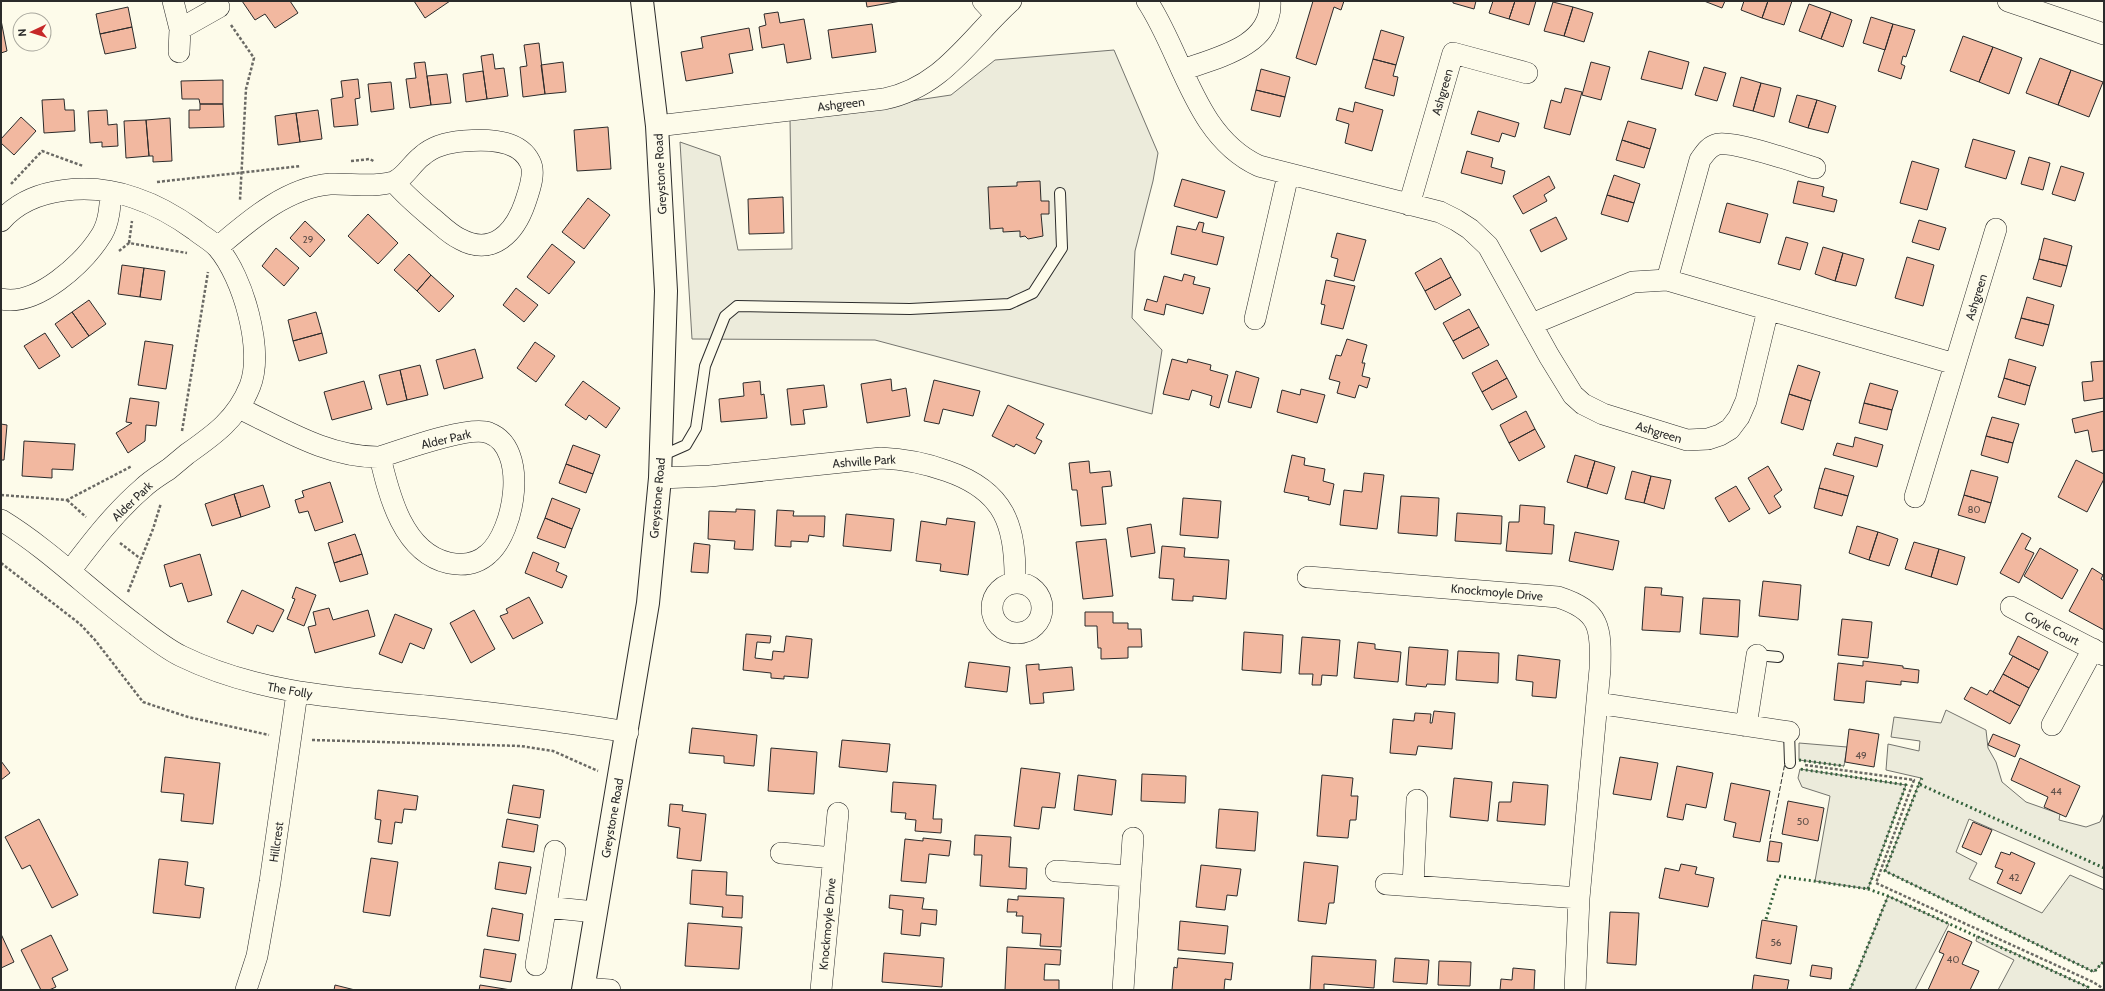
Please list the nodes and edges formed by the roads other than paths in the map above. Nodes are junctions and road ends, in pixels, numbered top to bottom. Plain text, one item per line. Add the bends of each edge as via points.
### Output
1 (172, 1) edge
2 (642, 1) edge
3 (1011, 1) edge
4 (1147, 1) edge
5 (1270, 1) edge
6 (2008, 1) edge
7 (219, 7) road end
8 (989, 8) edge
9 (180, 29) junction
10 (2104, 34) edge
11 (179, 52) dead end
12 (1182, 70) junction
13 (1527, 72) dead end
14 (657, 126) junction
15 (1815, 168) dead end
16 (1288, 175) junction
17 (394, 182) junction
18 (111, 192) junction
19 (1060, 193) dead end
20 (1409, 205) junction
21 (1, 221) edge
22 (1996, 229) dead end
23 (218, 247) junction
24 (1667, 280) junction
25 (1, 299) edge
26 (1768, 310) junction
27 (1255, 319) dead end
28 (1532, 324) junction
29 (1955, 364) junction
30 (239, 408) junction
31 (661, 456) junction
32 (380, 457) junction
33 (660, 478) junction
34 (1915, 497) dead end
35 (1, 520) edge
36 (70, 571) junction
37 (1308, 577) dead end
38 (1015, 583) dead end
39 (2011, 607) dead end
40 (2099, 652) edge
41 (1757, 655) joint
42 (1778, 657) dead end
43 (297, 693) junction
44 (1597, 703) junction
45 (2052, 725) dead end
46 (1746, 726) junction
47 (628, 732) junction
48 (1788, 732) joint
49 (1790, 763) road end
50 (1417, 800) dead end
51 (838, 813) dead end
52 (1133, 838) dead end
53 (555, 851) dead end
54 (781, 853) dead end
55 (833, 858) junction
56 (1056, 871) dead end
57 (1129, 876) junction
58 (1386, 884) dead end
59 (1413, 886) junction
60 (1579, 898) junction
61 (546, 907) junction
62 (595, 912) junction
63 (536, 965) dead end
64 (584, 989) edge
65 (246, 990) edge
66 (610, 990) edge
67 (821, 990) edge
68 (1123, 990) edge
69 (1575, 990) edge

1 - 9 street
2 - 14 main road, Greystone Road
3 - 8 street, Ashgreen
4 - 12 street, Ashgreen via 1163,28
5 - 12 street via 1268,20 1254,39 1218,57
6 - 10 street
7 - 9 street
8 - 14 street, Ashgreen via 954,60 932,79 910,92 884,99
9 - 11 street
12 - 16 street, Ashgreen via 1214,130 1228,146 1244,159
13 - 20 street, Ashgreen via 1453,53
14 - 31 main road, Greystone Road via 666,291
15 - 24 street via 1734,145 1718,144 1710,148 1700,160
16 - 20 street, Ashgreen
16 - 27 street
17 - 17 street via 455,237 483,245 501,240 508,235 528,194 531,165 524,154 506,144 484,140 463,141 427,152
17 - 23 street via 328,184 306,189 282,200
18 - 21 street, Alder Park via 74,189 50,193 18,206
18 - 23 street, Alder Park via 153,205
18 - 25 street via 109,214 102,233 76,264 29,298 10,301
19 - 31 lane via 1062,248 1033,293 1009,304 910,308 737,306 725,316 706,366 696,428 686,445
20 - 28 street, Ashgreen via 1440,212 1456,220 1488,246
22 - 29 street, Ashgreen
23 - 30 street, Alder Park via 242,292 252,327 254,360 251,379
24 - 26 street
24 - 28 street via 1633,282
26 - 28 street, Ashgreen via 1746,401 1739,416 1730,429 1697,441 1603,414 1583,404 1566,385
26 - 29 street
29 - 34 street, Ashgreen
30 - 32 street, Alder Park via 315,444 343,454
30 - 36 street, Alder Park via 219,431 143,487 102,530
31 - 33 main road, Greystone Road
32 - 32 street, Alder Park via 468,432 488,432 496,436 508,449 514,475 511,510 494,547 483,557 468,564 446,562 427,553 412,538 400,519 390,496
33 - 38 street, Ashville Park via 710,476 881,458 921,462 971,480 994,498 1012,535 1016,566
33 - 47 main road, Greystone Road via 648,603
35 - 36 street, The Folly
36 - 43 street, The Folly via 121,614 179,655 253,683
37 - 44 street, Knockmoyle Drive via 1542,595 1574,602 1587,610 1595,621 1600,637
39 - 40 street, Coyle Court
40 - 45 street, Coyle Court
41 - 42 lane
41 - 46 street
43 - 47 street, The Folly via 531,717
43 - 65 street, Hillcrest via 270,882 257,956
44 - 46 street
44 - 60 street, Knockmoyle Drive
46 - 48 street
47 - 62 main road, Greystone Road
48 - 49 lane
50 - 59 street
51 - 55 street, Knockmoyle Drive
52 - 57 street
53 - 61 street
54 - 55 street
55 - 67 street, Knockmoyle Drive
56 - 57 street
57 - 68 street
58 - 59 street
59 - 60 street
60 - 69 street, Knockmoyle Drive
61 - 62 street
61 - 63 street
62 - 64 main road, Greystone Road
64 - 66 street

